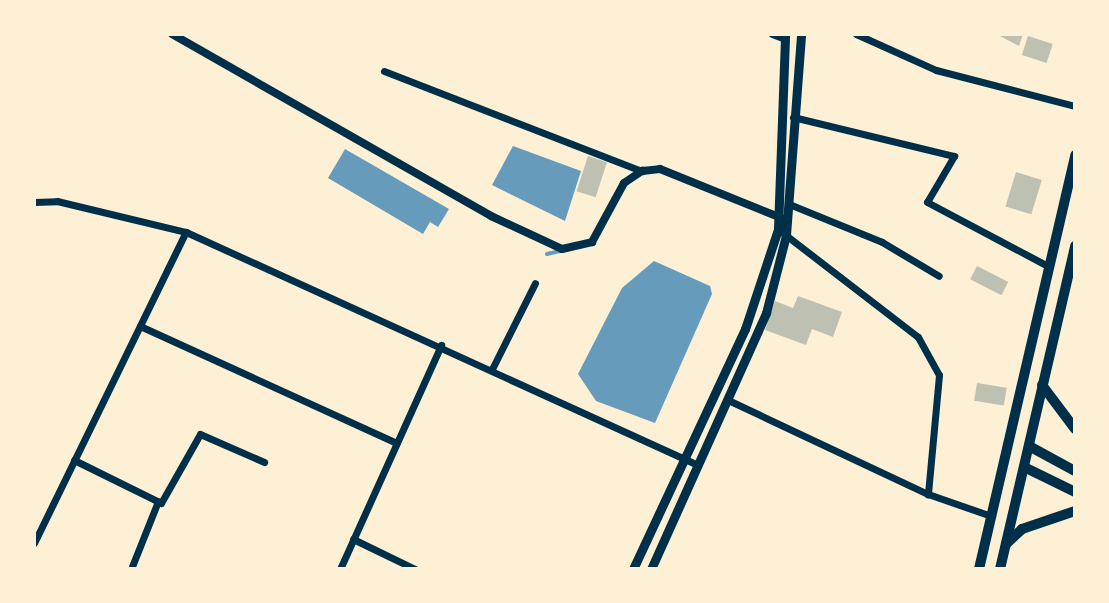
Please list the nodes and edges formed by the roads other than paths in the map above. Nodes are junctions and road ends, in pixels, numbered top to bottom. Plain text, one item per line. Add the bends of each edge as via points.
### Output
1 (172, 34) edge
2 (772, 34) edge
3 (801, 34) edge
4 (856, 34) edge
5 (785, 36) edge
6 (384, 71) dead end
7 (1075, 106) edge
8 (793, 117) junction
9 (1075, 155) edge
10 (642, 171) junction
11 (34, 202) edge
12 (789, 204) junction
13 (783, 218) junction
14 (186, 232) junction
15 (782, 232) junction
16 (1075, 246) edge
17 (1050, 267) junction
18 (939, 276) dead end
19 (535, 283) dead end
20 (140, 326) junction
21 (441, 345) junction
22 (492, 369) junction
23 (1042, 385) junction
24 (728, 400) junction
25 (1075, 429) edge
26 (397, 443) junction
27 (1029, 446) junction
28 (74, 460) junction
29 (685, 460) junction
30 (264, 462) dead end
31 (698, 465) junction
32 (1024, 467) junction
33 (1075, 471) edge
34 (1075, 492) edge
35 (928, 494) junction
36 (158, 501) junction
37 (1075, 511) edge
38 (991, 516) junction
39 (37, 530) edge
40 (353, 539) junction
41 (34, 543) edge
42 (1006, 545) junction
43 (131, 569) edge
44 (340, 569) edge
45 (415, 569) edge
46 (633, 569) edge
47 (651, 569) edge
48 (979, 569) edge
49 (1000, 569) edge

1 - 10 street via 491,216 562,249 592,242 624,183
2 - 5 street
3 - 8 main road
4 - 7 street via 936,70
5 - 13 main road
6 - 10 street
8 - 12 main road
8 - 17 street via 954,156 927,202
9 - 17 main road
10 - 13 street via 660,169
11 - 14 street via 57,201
12 - 13 main road
12 - 18 street via 882,242
13 - 15 main road
14 - 20 street
14 - 21 street
15 - 24 main road via 759,335
15 - 29 main road
15 - 35 street via 918,337 939,375
16 - 23 main road
17 - 38 main road
19 - 22 street
20 - 26 street
20 - 28 street
21 - 22 street
21 - 26 street
22 - 29 street
23 - 25 main road
23 - 27 main road
24 - 31 main road
24 - 35 street
26 - 40 street
27 - 32 main road
27 - 33 main road
28 - 36 street
28 - 39 street
29 - 31 street
29 - 46 main road
30 - 36 street via 200,434
31 - 47 main road
32 - 34 main road
32 - 42 main road
35 - 38 street
36 - 43 street
37 - 42 main road via 1022,529
38 - 48 main road
39 - 41 street
40 - 44 street
40 - 45 street
42 - 49 main road

